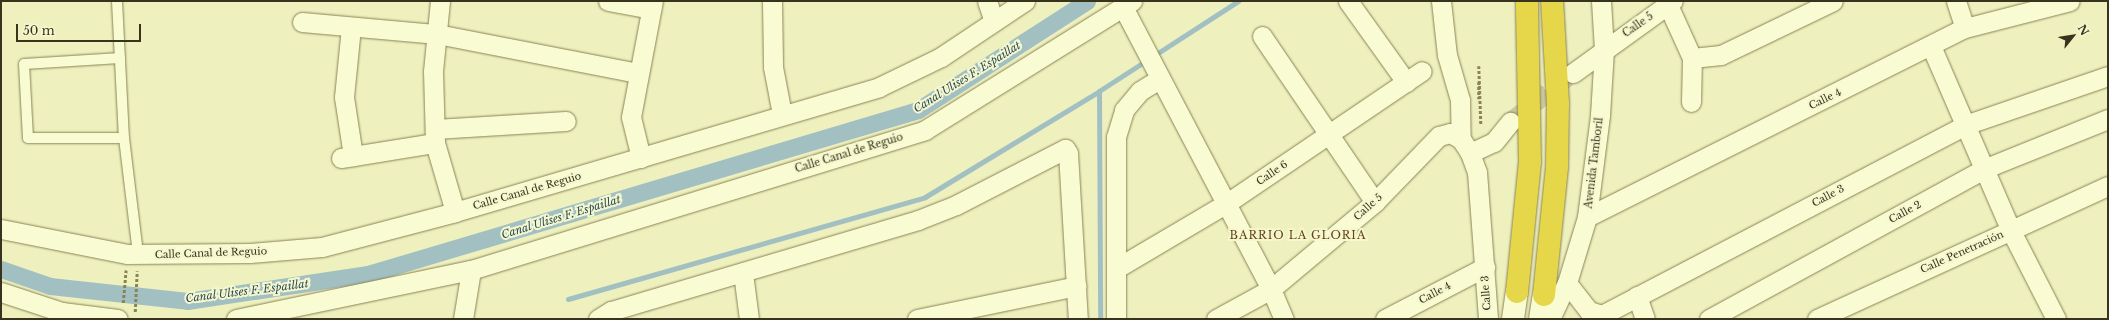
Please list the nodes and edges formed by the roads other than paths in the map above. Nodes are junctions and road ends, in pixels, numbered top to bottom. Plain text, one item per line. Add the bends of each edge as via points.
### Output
1 (117, 1) edge
2 (440, 1) edge
3 (608, 1) edge
4 (772, 1) edge
5 (986, 1) edge
6 (1025, 1) edge
7 (1348, 1) edge
8 (1441, 1) edge
9 (1527, 1) edge
10 (1552, 1) edge
11 (1601, 1) edge
12 (1833, 1) edge
13 (1956, 1) edge
14 (2070, 1) edge
15 (1670, 3) edge
16 (1127, 4) edge
17 (652, 5) edge
18 (994, 21) junction
19 (302, 22) dead end
20 (351, 26) junction
21 (1965, 28) junction
22 (436, 34) junction
23 (1262, 36) dead end
24 (1931, 46) junction
25 (1604, 50) junction
26 (120, 58) junction
27 (1692, 58) junction
28 (1422, 71) dead end
29 (1157, 72) junction
30 (638, 73) junction
31 (1573, 73) tunnel mouth
32 (2108, 76) edge
33 (1406, 82) junction
34 (1691, 102) dead end
35 (782, 114) junction
36 (2108, 119) edge
37 (566, 121) dead end
38 (1510, 122) tunnel mouth
39 (1965, 125) junction
40 (435, 136) junction
41 (1329, 136) junction
42 (124, 138) junction
43 (1466, 146) junction
44 (641, 158) junction
45 (1986, 168) junction
46 (2108, 186) edge
47 (1375, 202) junction
48 (1227, 204) junction
49 (455, 212) junction
50 (1587, 217) junction
51 (1, 229) edge
52 (2012, 231) junction
53 (134, 261) junction
54 (1485, 267) junction
55 (1117, 268) junction
56 (471, 270) junction
57 (743, 273) junction
58 (1567, 283) junction
59 (1076, 286) junction
60 (1271, 289) junction
61 (1, 292) edge
62 (1517, 292) joint
63 (1544, 295) joint
64 (1637, 296) junction
65 (86, 317) edge
66 (118, 319) edge
67 (236, 319) edge
68 (463, 319) edge
69 (598, 319) edge
70 (749, 319) edge
71 (916, 319) edge
72 (1078, 319) edge
73 (1116, 319) edge
74 (1216, 319) edge
75 (1284, 319) edge
76 (1385, 319) edge
77 (1488, 319) edge
78 (1513, 319) edge
79 (1540, 319) edge
80 (1550, 319) edge
81 (1645, 319) edge
82 (1708, 319) edge
83 (1817, 319) edge
84 (2056, 319) edge

1 - 26 lane
2 - 22 street
3 - 17 street
4 - 35 street via 773,67
5 - 18 street
6 - 18 street, Calle Canal de Reguio
7 - 33 street
8 - 43 street, Calle 3 via 1447,55 1460,100
9 - 62 highway via 1530,162
10 - 63 highway via 1558,104 1556,167
11 - 25 street, Avenida Tamboril
12 - 27 street via 1720,55
13 - 21 street
14 - 21 street, Calle 4
15 - 25 street, Calle 5
15 - 27 street
16 - 29 street
16 - 56 street, Calle Canal de Reguio via 925,130
17 - 30 street
18 - 35 street, Calle Canal de Reguio via 941,57 879,87
19 - 20 street
20 - 22 street
20 - 40 street via 344,97 347,157
21 - 24 street, Calle 4
22 - 30 street
22 - 40 street via 433,71
23 - 41 street
24 - 39 street
24 - 50 street, Calle 4
25 - 31 street, Calle 5
25 - 50 street, Avenida Tamboril via 1600,115
26 - 42 lane
26 - 42 lane via 24,64 28,138
27 - 34 street
28 - 33 street, Calle 6
29 - 48 street
29 - 55 street via 1124,110 1116,137
30 - 44 street via 631,117
32 - 39 street, Calle 3
33 - 41 street, Calle 6
35 - 44 street, Calle Canal de Reguio
36 - 45 street, Calle 2
37 - 40 street
38 - 43 street via 1494,142
39 - 45 street
39 - 64 street, Calle 3
40 - 49 street
41 - 47 street
41 - 48 street, Calle 6
42 - 53 lane
43 - 47 street, Calle 5 via 1450,133 1439,136
43 - 54 street, Calle 3 via 1477,172
44 - 49 street, Calle Canal de Reguio
45 - 52 street
45 - 82 street, Calle 2
46 - 52 street, Calle Penetración
47 - 60 street, Calle 5
48 - 55 street, Calle 6
48 - 60 street
49 - 53 street, Calle Canal de Reguio via 322,247
50 - 58 street, Avenida Tamboril
51 - 53 street, Calle Canal de Reguio
52 - 83 street, Calle Penetración via 1968,248
52 - 84 street
54 - 76 street, Calle 4
54 - 77 street, Calle 3
55 - 73 street
56 - 67 street, Calle Canal de Reguio
56 - 68 street
57 - 59 street via 944,210 1065,149 1068,153
57 - 69 street via 611,312
57 - 70 street
58 - 64 street, Calle 3 via 1589,311 1596,314 1602,315
58 - 80 street, Avenida Tamboril
59 - 71 street
59 - 72 street
60 - 74 street, Calle 5
60 - 75 street
61 - 65 street
62 - 78 main road
63 - 79 main road
64 - 81 street
65 - 66 street

